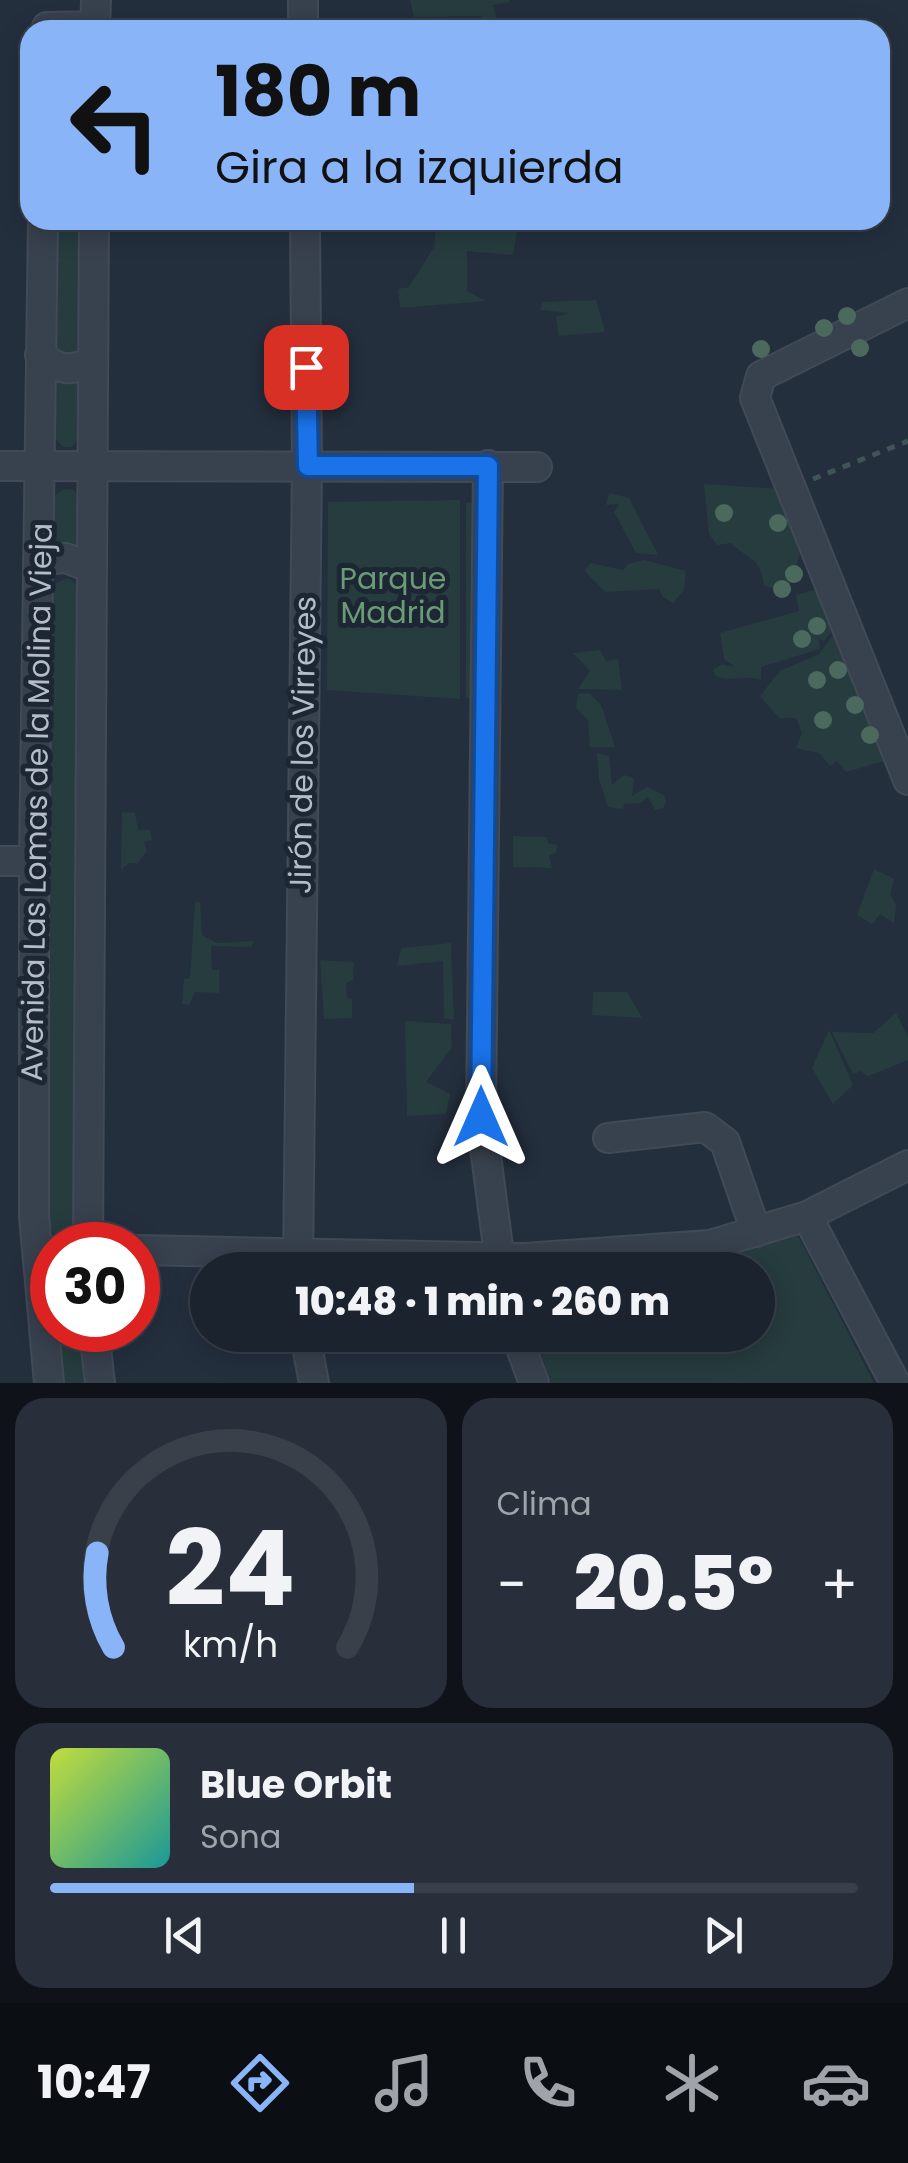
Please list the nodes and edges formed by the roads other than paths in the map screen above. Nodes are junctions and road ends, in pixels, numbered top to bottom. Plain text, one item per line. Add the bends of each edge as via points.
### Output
1 (47, 19) edge
2 (95, 19) edge
3 (43, 230) edge
4 (94, 230) edge
5 (305, 230) edge
6 (908, 303) edge
7 (40, 354) junction
8 (93, 361) junction
9 (0, 466) edge
10 (92, 466) junction
11 (308, 466) junction
12 (488, 466) junction
13 (40, 467) junction
14 (537, 467) dead end
15 (38, 560) junction
16 (91, 568) junction
17 (908, 780) edge
18 (0, 861) edge
19 (34, 861) junction
20 (608, 1138) dead end
21 (908, 1165) edge
22 (806, 1216) junction
23 (42, 1222) edge
24 (88, 1222) edge
25 (756, 1232) junction
26 (160, 1252) edge
27 (297, 1252) edge
28 (499, 1252) edge
29 (640, 1252) edge
30 (190, 1254) edge
31 (47, 1352) edge
32 (96, 1352) edge
33 (308, 1352) edge
34 (522, 1352) edge
35 (48, 1383) edge
36 (100, 1383) edge
37 (314, 1383) edge
38 (534, 1383) edge
39 (895, 1383) edge

1 - 2 street
3 - 7 street, Avenida Las Lomas de la Molina Vieja
4 - 8 street, Avenida Las Lomas de la Molina Vieja
5 - 11 street, Jirón de los Virreyes
6 - 17 street via 761,376 755,398
7 - 8 street via 65,370
7 - 13 street, Avenida Las Lomas de la Molina Vieja
8 - 10 street, Avenida Las Lomas de la Molina Vieja
9 - 13 street
10 - 11 street
10 - 13 street
10 - 16 street, Avenida Las Lomas de la Molina Vieja
11 - 12 street
11 - 27 street, Jirón de los Virreyes
12 - 14 street
12 - 28 street via 481,1117
13 - 15 street, Avenida Las Lomas de la Molina Vieja
15 - 16 street via 66,558
15 - 19 street, Avenida Las Lomas de la Molina Vieja
16 - 24 street, Avenida Las Lomas de la Molina Vieja
18 - 19 street
19 - 23 street, Avenida Las Lomas de la Molina Vieja
20 - 25 street via 705,1127 716,1132
21 - 22 street
22 - 25 street
22 - 39 street
25 - 29 street via 710,1246
26 - 30 street
31 - 35 street, Avenida Las Lomas de la Molina Vieja
32 - 36 street
33 - 37 street
34 - 38 street

